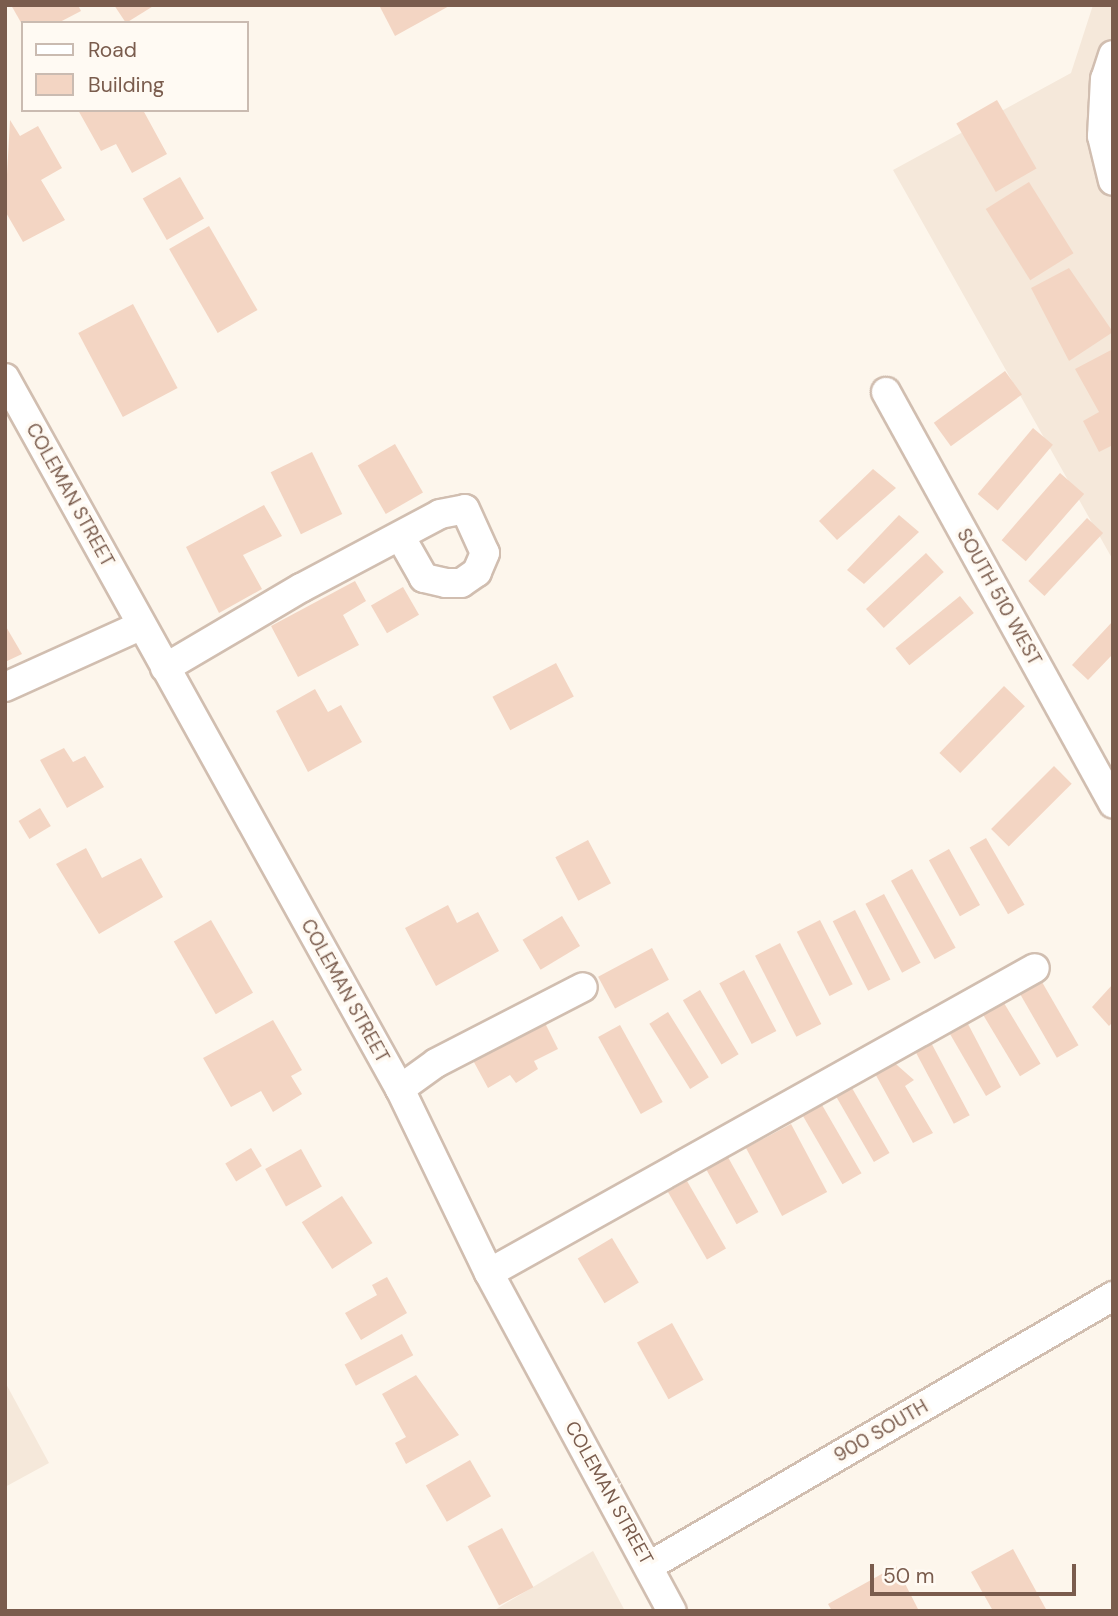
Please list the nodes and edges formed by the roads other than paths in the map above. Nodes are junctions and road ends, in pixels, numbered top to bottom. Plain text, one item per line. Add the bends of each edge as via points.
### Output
1 (1109, 67) edge
2 (1113, 181) edge
3 (5, 378) edge
4 (886, 392) dead end
5 (400, 536) dead end
6 (142, 625) junction
7 (165, 668) junction
8 (5, 687) edge
9 (1113, 803) edge
10 (1035, 968) dead end
11 (583, 987) dead end
12 (400, 1089) junction
13 (489, 1273) junction
14 (1113, 1296) edge
15 (649, 1566) junction
16 (672, 1611) edge

1 - 2 street via 1102,136
3 - 6 street, COLEMAN STREET
4 - 9 street, SOUTH 510 WEST
5 - 7 street
6 - 7 street, COLEMAN STREET
6 - 8 street
7 - 12 street, COLEMAN STREET
10 - 13 street
11 - 12 street
12 - 13 street, COLEMAN STREET
13 - 15 street, COLEMAN STREET
14 - 15 street, 900 SOUTH
15 - 16 street, COLEMAN STREET

